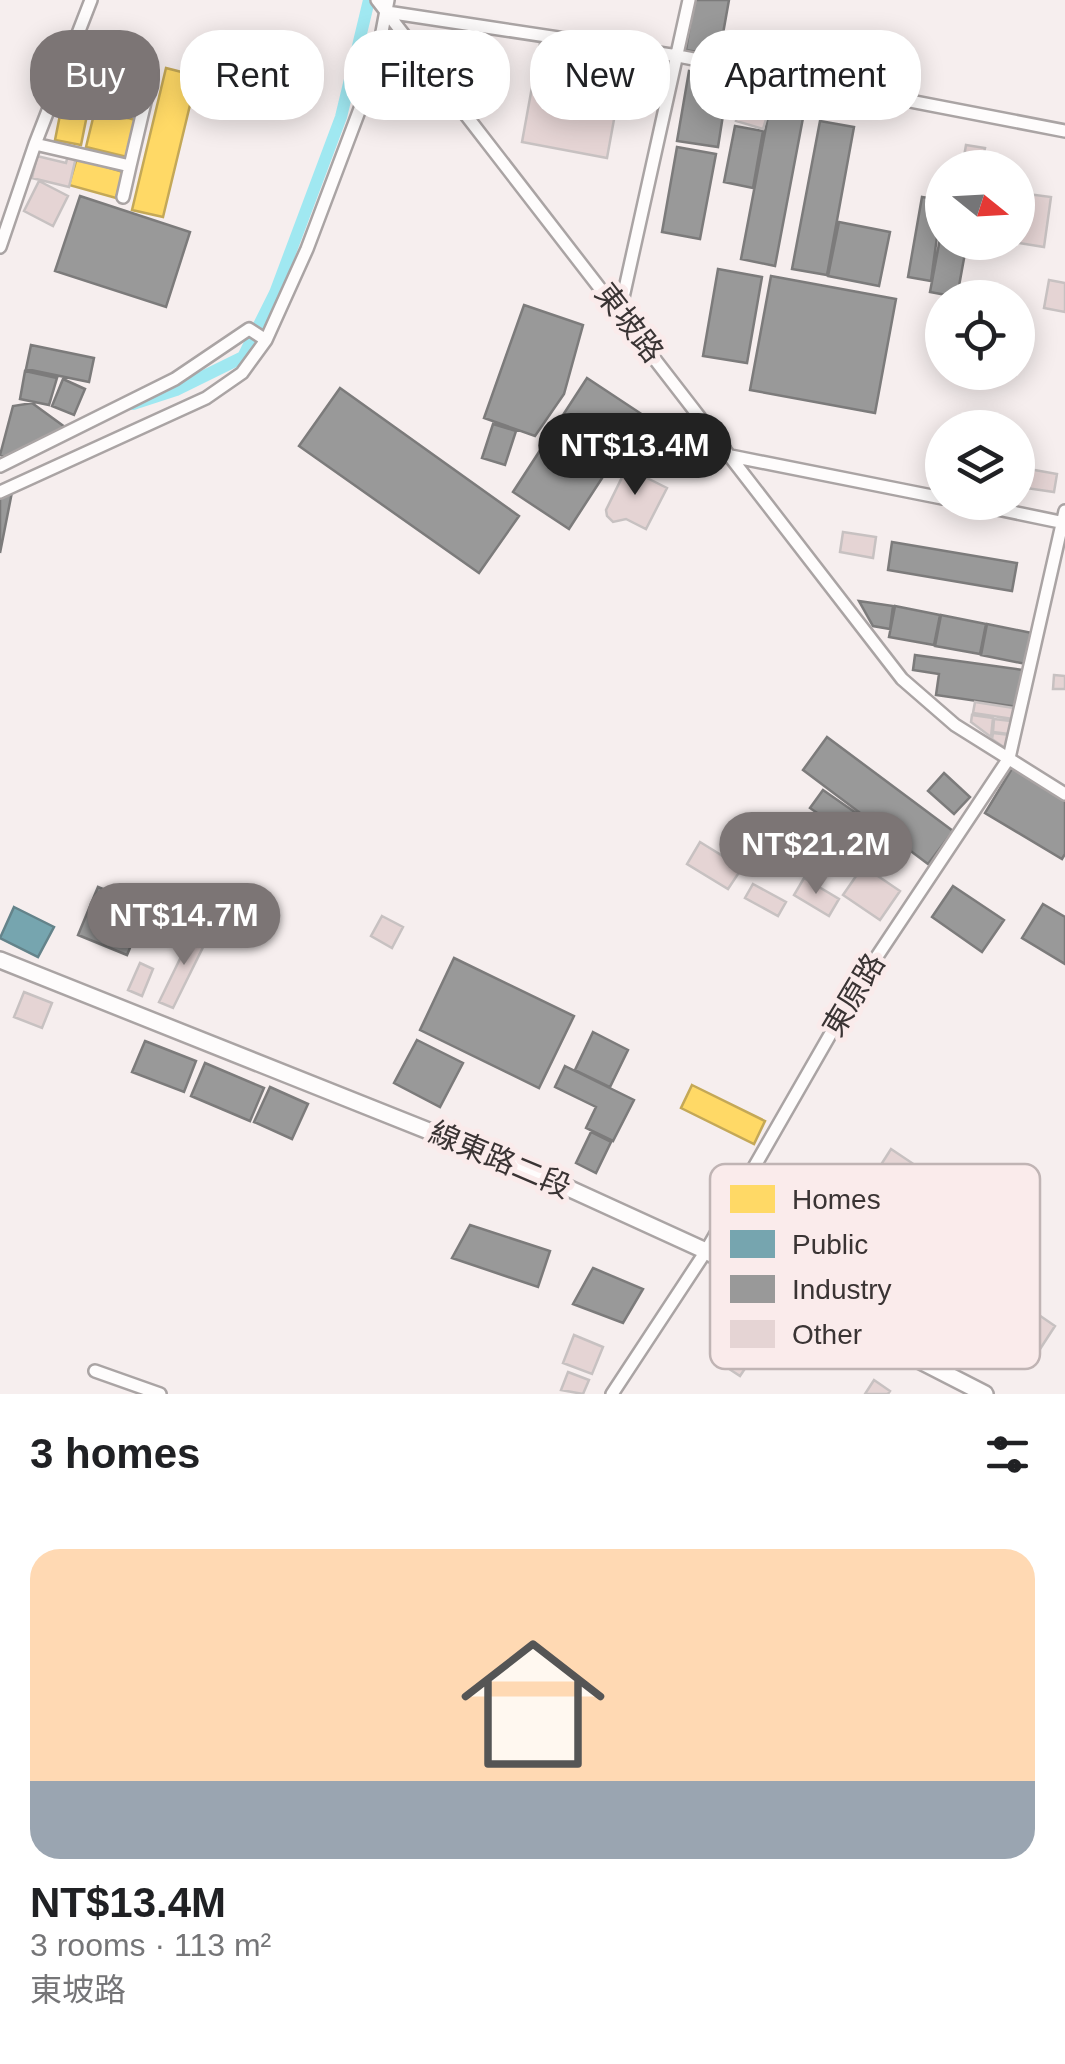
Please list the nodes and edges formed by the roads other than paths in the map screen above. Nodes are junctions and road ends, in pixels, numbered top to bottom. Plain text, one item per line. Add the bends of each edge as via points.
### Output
1 (90, 0) edge
2 (377, 0) edge
3 (689, 0) edge
4 (387, 6) edge
5 (678, 56) junction
6 (141, 120) edge
7 (1065, 131) edge
8 (35, 144) junction
9 (130, 166) junction
10 (123, 197) dead end
11 (0, 247) edge
12 (620, 311) junction
13 (266, 340) junction
14 (731, 456) junction
15 (0, 466) edge
16 (0, 492) edge
17 (925, 495) edge
18 (1035, 514) edge
19 (1064, 519) edge
20 (1009, 758) junction
21 (1065, 794) edge
22 (0, 960) edge
23 (756, 1164) edge
24 (710, 1244) edge
25 (706, 1251) junction
26 (710, 1253) edge
27 (936, 1369) edge
28 (94, 1371) dead end
29 (160, 1394) edge
30 (612, 1394) edge
31 (985, 1394) edge

1 - 8 street
2 - 4 street, 東坡路
3 - 5 street
4 - 5 street
4 - 12 street, 東坡路
4 - 13 street via 375,69
5 - 7 street
5 - 12 street
6 - 9 street
8 - 9 street
8 - 11 street
9 - 10 street
12 - 14 street, 東坡路
13 - 15 street via 249,329 175,380
13 - 16 street via 242,373 206,398
14 - 17 street
14 - 20 street, 東坡路 via 902,679 955,725
18 - 19 street
19 - 20 street, 東原路
20 - 21 street, 東坡路
20 - 23 street, 東原路 via 862,978
22 - 25 main road, 線東路二段 via 544,1177
24 - 25 street, 東原路
25 - 26 main road, 線東路二段
25 - 30 street, 東原路
27 - 31 main road, 線東路二段
28 - 29 street

